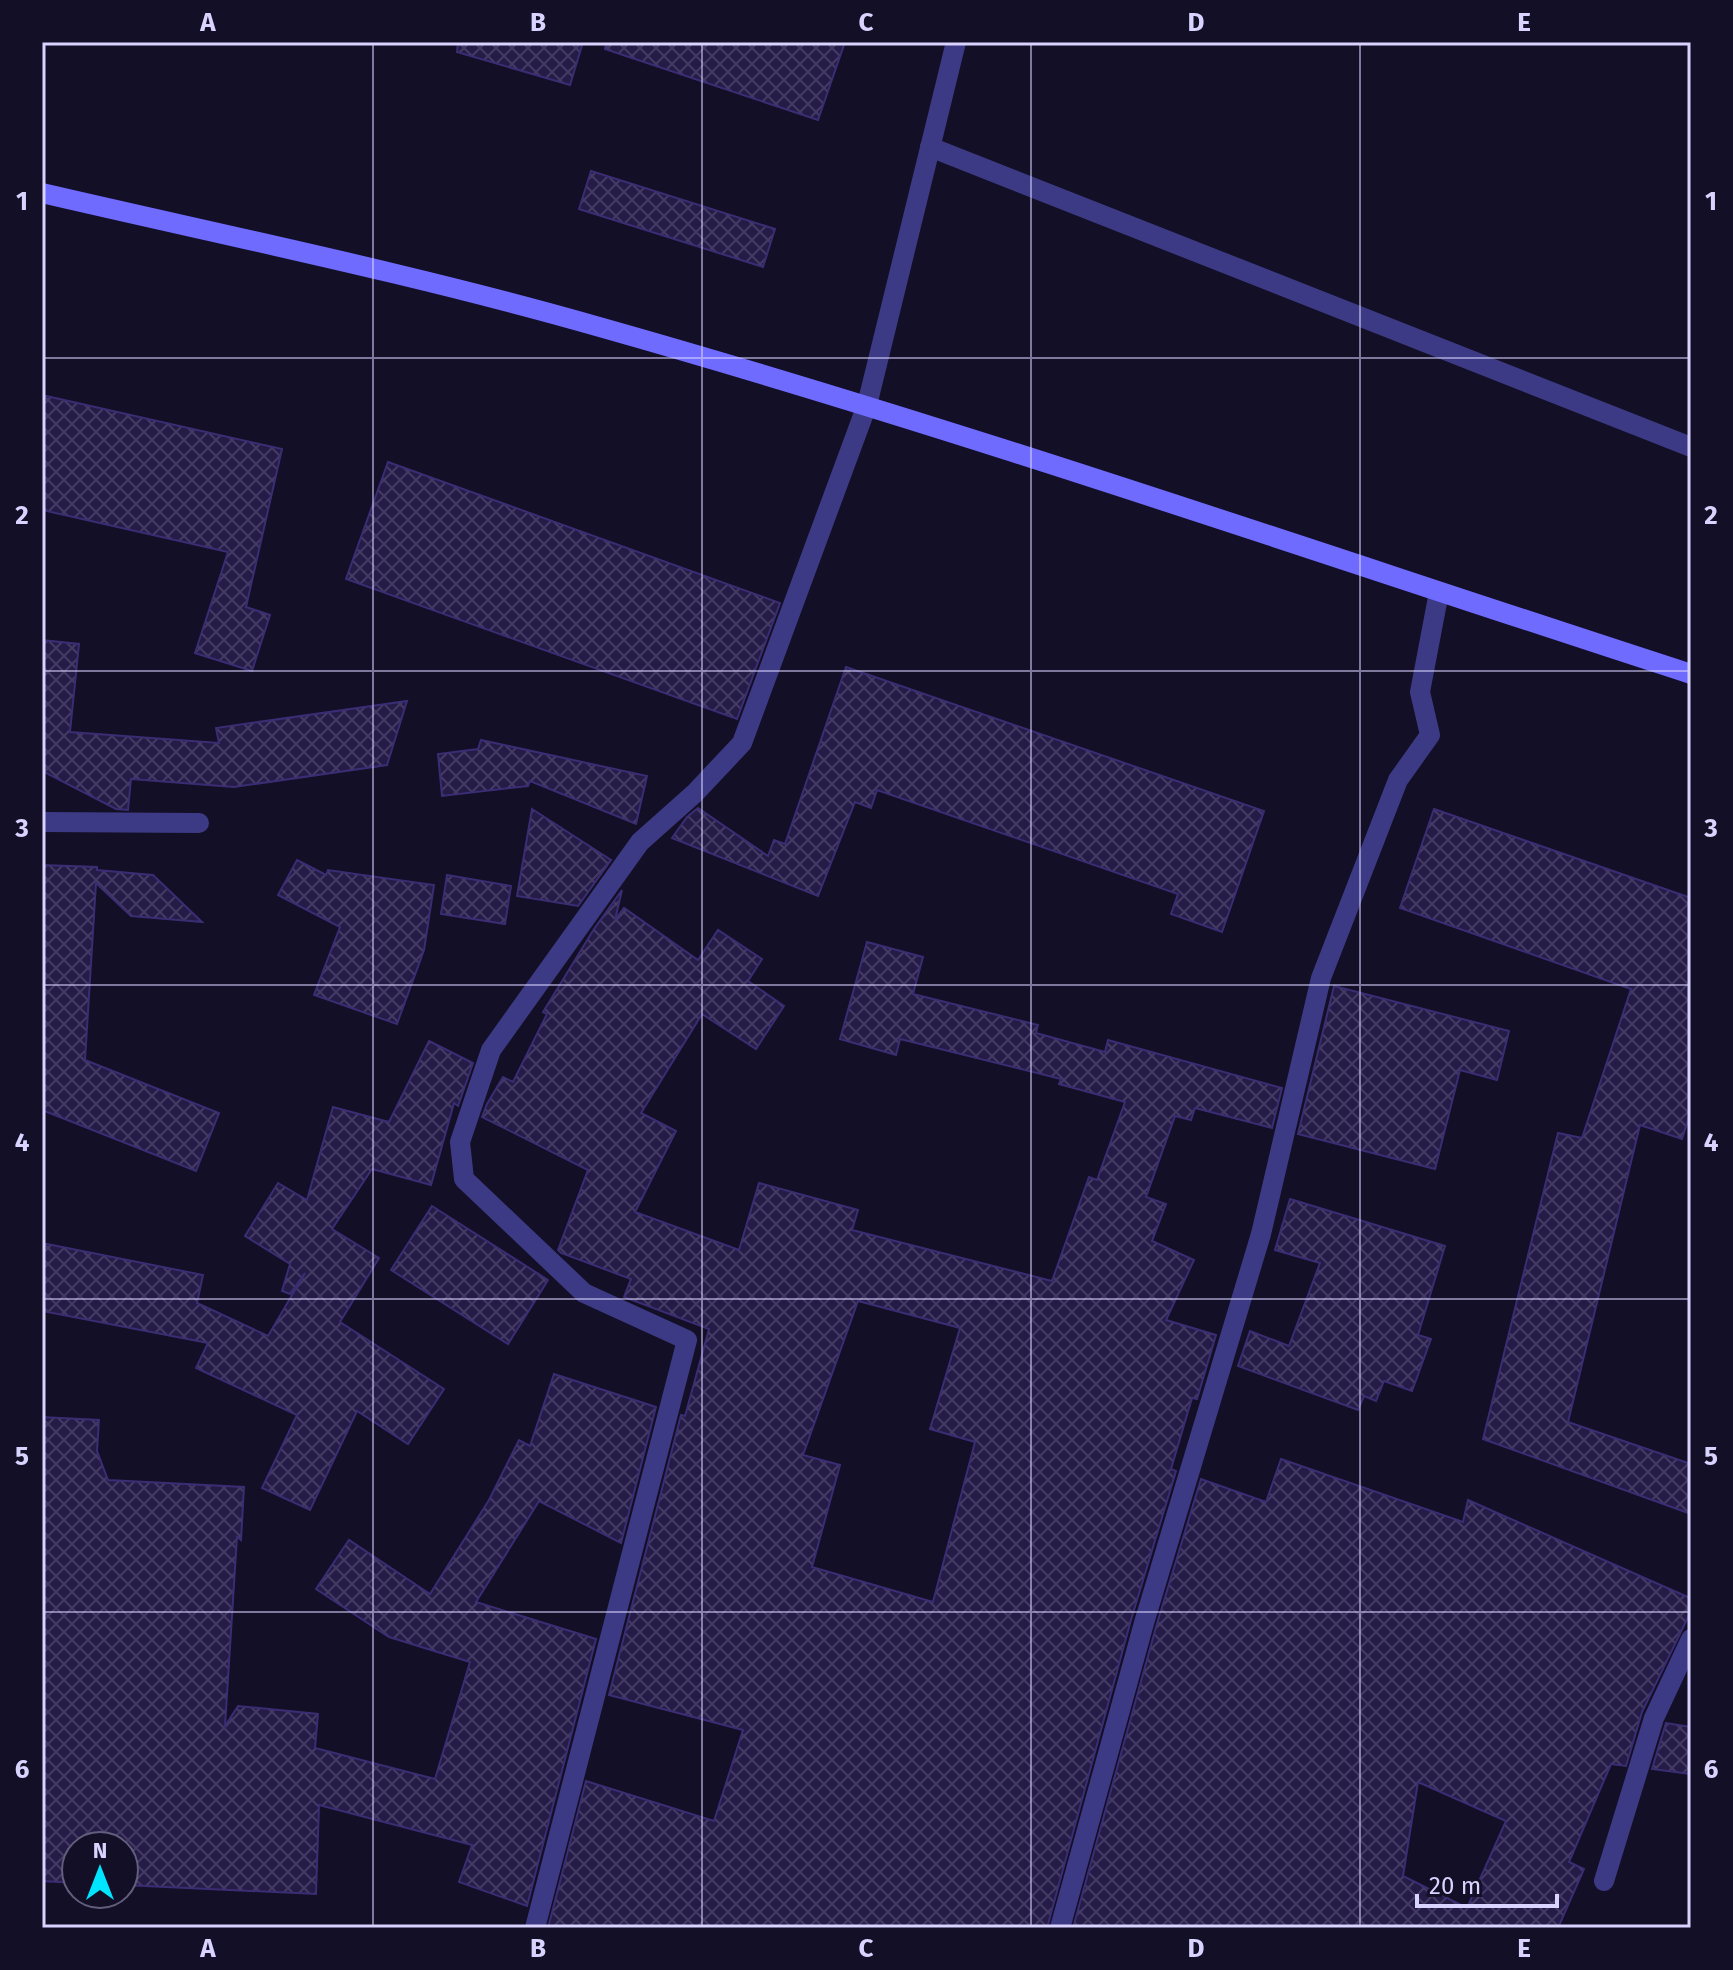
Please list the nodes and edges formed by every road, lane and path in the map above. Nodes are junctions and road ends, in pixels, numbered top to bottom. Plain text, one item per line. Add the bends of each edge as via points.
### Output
1 (956, 42) edge
2 (930, 147) junction
3 (42, 193) edge
4 (867, 405) junction
5 (1691, 447) edge
6 (1439, 592) junction
7 (1691, 674) edge
8 (42, 822) edge
9 (199, 823) dead end
10 (1691, 1639) edge
11 (1604, 1881) dead end
12 (535, 1928) edge
13 (1060, 1928) edge

1 - 2 street
2 - 4 street
2 - 5 street
3 - 4 main road via 426,282
4 - 6 main road
4 - 12 street via 742,743 640,842 491,1050 460,1142 464,1179 584,1293 687,1340
6 - 7 main road
6 - 13 street via 1420,692 1430,735 1398,780 1321,978 1261,1234 1144,1623
8 - 9 street
10 - 11 street via 1654,1718

